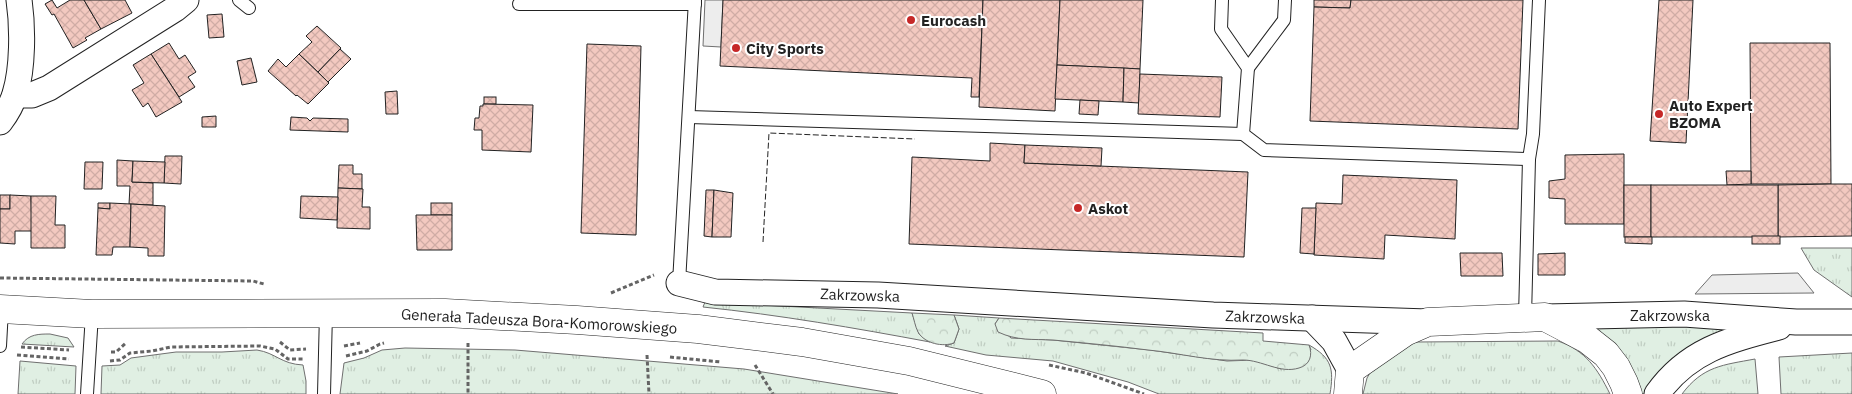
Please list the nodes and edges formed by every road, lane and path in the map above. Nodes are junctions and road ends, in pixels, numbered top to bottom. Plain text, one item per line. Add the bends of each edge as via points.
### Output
1 (19, 0) edge
2 (186, 0) edge
3 (1222, 0) edge
4 (1285, 0) edge
5 (1539, 0) edge
6 (695, 2) edge
7 (519, 4) dead end
8 (1248, 68) junction
9 (15, 95) junction
10 (689, 117) junction
11 (0, 122) edge
12 (1244, 134) junction
13 (1529, 159) junction
14 (653, 275) dead end
15 (0, 278) edge
16 (176, 280) dead end
17 (679, 283) joint
18 (607, 295) dead end
19 (1, 309) edge
20 (326, 313) junction
21 (92, 314) junction
22 (1535, 317) junction
23 (1312, 318) junction
24 (1428, 322) junction
25 (1796, 322) junction
26 (1852, 322) edge
27 (467, 334) dead end
28 (388, 343) dead end
29 (468, 344) junction
30 (476, 344) dead end
31 (0, 346) edge
32 (21, 347) dead end
33 (77, 351) dead end
34 (20, 355) dead end
35 (641, 355) dead end
36 (347, 356) dead end
37 (661, 357) dead end
38 (77, 359) dead end
39 (104, 360) dead end
40 (300, 360) dead end
41 (726, 363) dead end
42 (745, 365) dead end
43 (764, 366) dead end
44 (1349, 382) edge
45 (88, 394) edge
46 (324, 394) edge
47 (468, 394) edge
48 (649, 394) edge
49 (1042, 394) edge
50 (1628, 394) edge
51 (1657, 394) edge

1 - 9 street via 20,59
2 - 9 street via 49,88 32,95
3 - 8 lane via 1220,29
4 - 8 lane via 1284,20
5 - 13 lane
6 - 7 lane
6 - 10 lane
8 - 12 lane
9 - 11 street
10 - 12 lane
10 - 17 lane
12 - 13 lane via 1264,150
13 - 22 lane
14 - 18 path
15 - 16 path
17 - 23 street, Zakrzowska via 715,292 878,295
19 - 21 street, Generała Tadeusza Bora-Komorowskiego
19 - 31 lane
20 - 21 street, Generała Tadeusza Bora-Komorowskiego
20 - 46 lane
20 - 49 street, Generała Tadeusza Bora-Komorowskiego via 446,313 698,330 802,342 908,361
21 - 45 lane
22 - 24 street, Zakrzowska
22 - 25 street, Zakrzowska via 1684,314
22 - 50 street via 1587,339 1606,354
23 - 24 street, Zakrzowska
23 - 44 street via 1334,341
24 - 44 street via 1405,332
25 - 26 street, Zakrzowska
25 - 51 street via 1703,352 1681,366
27 - 29 path
28 - 36 path
29 - 30 path
29 - 47 path
32 - 33 path
34 - 38 path
35 - 48 path via 649,357
37 - 41 path
39 - 40 path via 120,360 130,353 171,347 260,346 275,349 288,359
42 - 43 path

